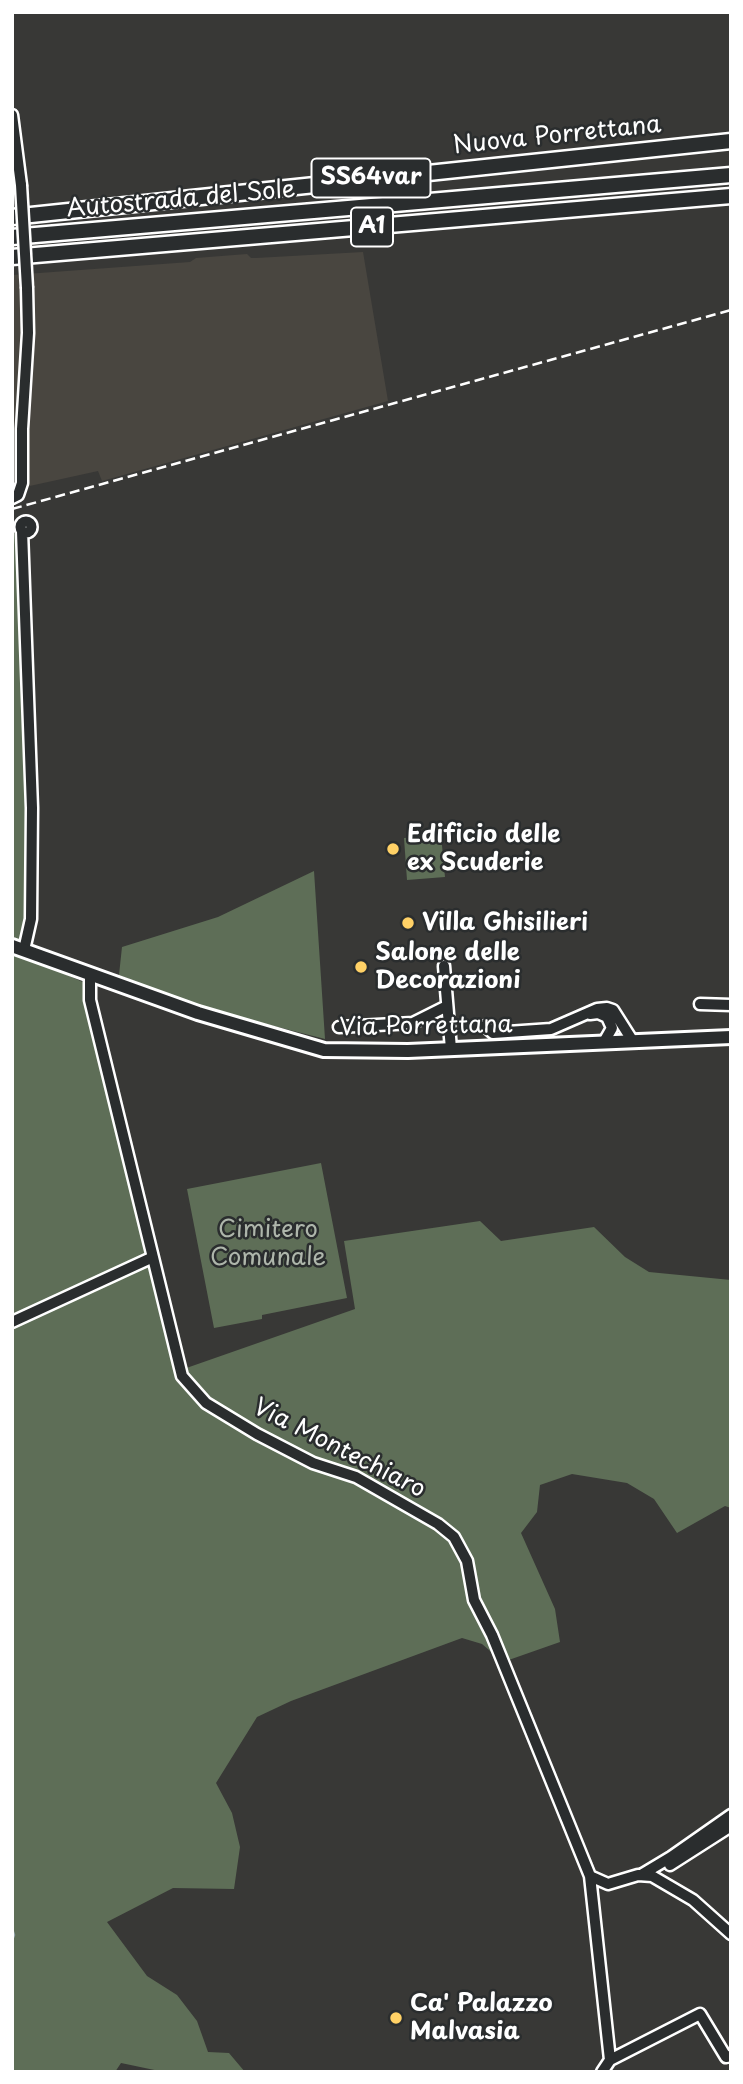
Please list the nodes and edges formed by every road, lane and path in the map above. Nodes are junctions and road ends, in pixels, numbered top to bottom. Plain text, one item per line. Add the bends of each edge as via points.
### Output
1 (12, 115) edge
2 (731, 141) edge
3 (731, 175) edge
4 (731, 196) edge
5 (12, 217) edge
6 (12, 237) edge
7 (12, 257) edge
8 (12, 498) edge
9 (24, 535) dead end
10 (18, 948) edge
11 (444, 966) dead end
12 (90, 975) junction
13 (700, 1004) dead end
14 (731, 1005) edge
15 (447, 1006) junction
16 (582, 1015) junction
17 (485, 1026) dead end
18 (339, 1027) dead end
19 (731, 1037) edge
20 (632, 1040) junction
21 (610, 1042) junction
22 (451, 1049) junction
23 (151, 1258) junction
24 (12, 1322) edge
25 (731, 1815) edge
26 (731, 1826) edge
27 (640, 1875) junction
28 (590, 1876) junction
29 (652, 1876) junction
30 (731, 1934) edge
31 (731, 2056) edge
32 (610, 2060) junction
33 (602, 2072) edge

1 - 8 street, bridge via 21,185 28,333 22,483
2 - 5 highway, Nuova Porrettana / SS64var
3 - 6 highway, Autostrada del Sole / A1
4 - 7 highway, Autostrada del Sole / A1
9 - 10 street via 32,919
10 - 12 main road, Via Porrettana
11 - 15 street
12 - 22 main road, Via Porrettana via 324,1050
12 - 23 street, Via Montechiaro via 90,999
13 - 14 street
15 - 18 street via 413,1023
15 - 22 street
16 - 17 street via 551,1029 493,1033
16 - 20 street via 607,1007 613,1010
16 - 21 street via 607,1017 612,1028
19 - 20 main road, Via Porrettana
20 - 21 main road, Via Porrettana
21 - 22 main road, Via Porrettana
23 - 24 street
23 - 28 street, Via Montechiaro via 182,1376 206,1403 313,1464 356,1477 454,1537 467,1561 474,1600
25 - 27 street
26 - 29 street
27 - 28 street via 608,1884
27 - 29 street
28 - 32 street, Via Montechiaro
29 - 30 street via 694,1900
31 - 32 street via 726,2057 700,2014
32 - 33 street

